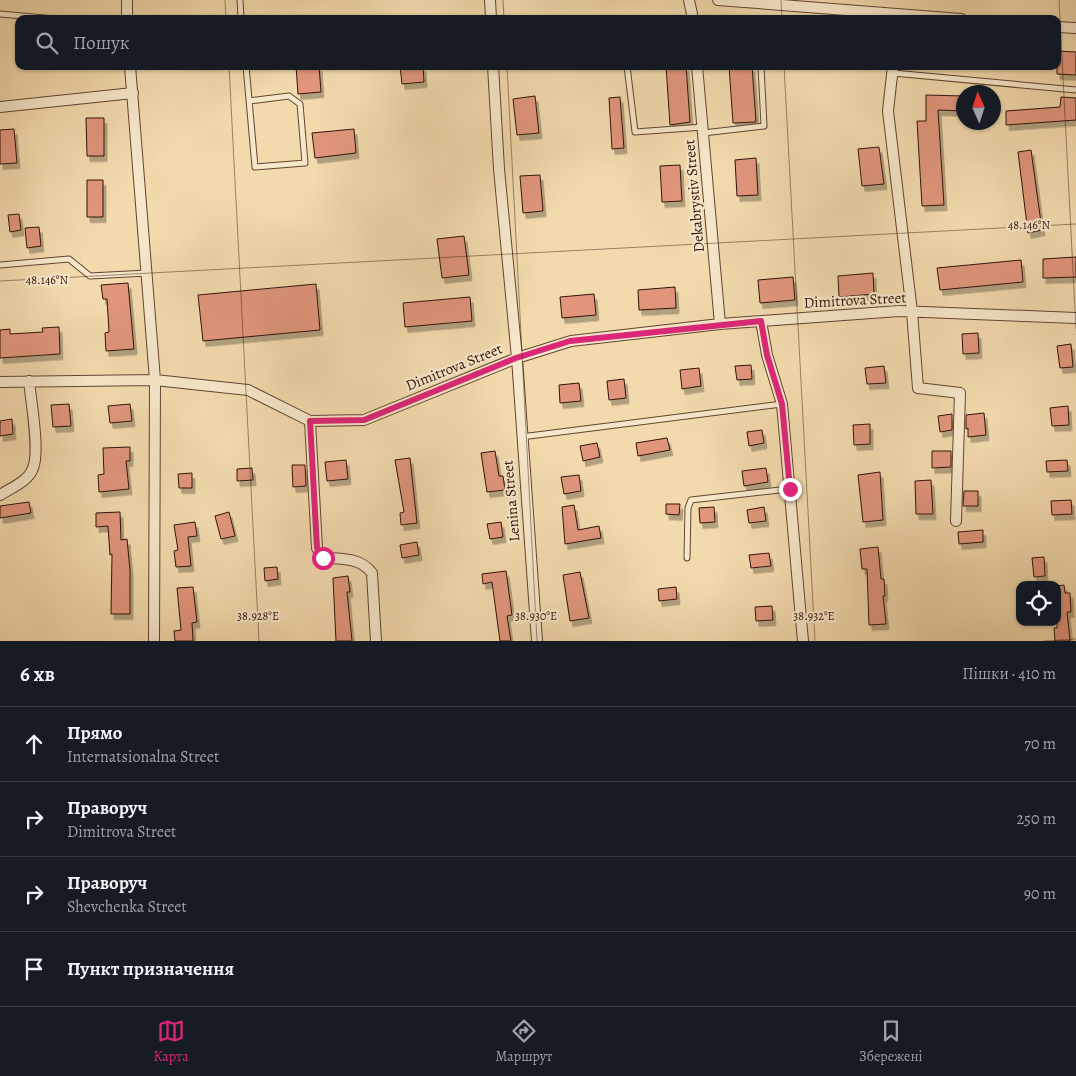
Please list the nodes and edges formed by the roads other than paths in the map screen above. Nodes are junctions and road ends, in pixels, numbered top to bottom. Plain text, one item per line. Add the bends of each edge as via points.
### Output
1 (127, 0) edge
2 (240, 0) edge
3 (490, 0) edge
4 (689, 0) edge
5 (718, 0) edge
6 (0, 14) edge
7 (15, 15) edge
8 (127, 15) edge
9 (242, 15) edge
10 (490, 15) edge
11 (692, 15) edge
12 (889, 15) edge
13 (1061, 27) edge
14 (1076, 28) edge
15 (130, 70) edge
16 (246, 70) edge
17 (493, 70) edge
18 (627, 70) edge
19 (697, 70) edge
20 (761, 70) edge
21 (893, 70) edge
22 (1076, 90) edge
23 (132, 93) junction
24 (249, 100) junction
25 (0, 107) edge
26 (703, 130) junction
27 (0, 265) edge
28 (147, 273) junction
29 (912, 312) junction
30 (1076, 318) edge
31 (761, 321) junction
32 (720, 324) junction
33 (516, 358) junction
34 (155, 380) junction
35 (29, 381) junction
36 (0, 382) edge
37 (782, 404) junction
38 (310, 421) junction
39 (521, 437) junction
40 (790, 489) junction
41 (0, 495) edge
42 (956, 521) dead end
43 (687, 558) dead end
44 (154, 641) edge
45 (376, 641) edge
46 (537, 641) edge
47 (803, 641) edge

1 - 8 street
2 - 9 lane
3 - 10 street
4 - 11 street
5 - 12 street
6 - 7 lane
13 - 14 street
15 - 23 street
16 - 24 lane
17 - 33 street, Lenina Street
18 - 26 lane via 635,132
19 - 26 street, Dekabrystiv Street
20 - 26 lane via 764,126
21 - 22 lane
21 - 29 street via 888,111
23 - 25 street
23 - 28 street
24 - 24 lane via 255,167 305,162 300,104 289,96
26 - 32 street, Dekabrystiv Street
27 - 28 lane via 69,259 90,276
28 - 34 street
29 - 30 street, Dimitrova Street
29 - 31 street, Dimitrova Street
29 - 42 street via 918,388 960,393
31 - 32 street, Dimitrova Street
31 - 37 street via 767,355
32 - 33 street, Dimitrova Street via 570,341
33 - 38 street, Dimitrova Street via 364,420
33 - 39 street, Lenina Street
34 - 35 street, Dimitrova Street
34 - 38 street, Dimitrova Street via 248,390
34 - 44 street
35 - 36 street, Dimitrova Street
35 - 41 street via 35,457 33,469 20,484
37 - 39 lane
37 - 40 street
38 - 45 street via 317,548 323,558 350,559 366,565 372,573
39 - 46 street, Lenina Street
40 - 43 lane via 691,500
40 - 47 street

